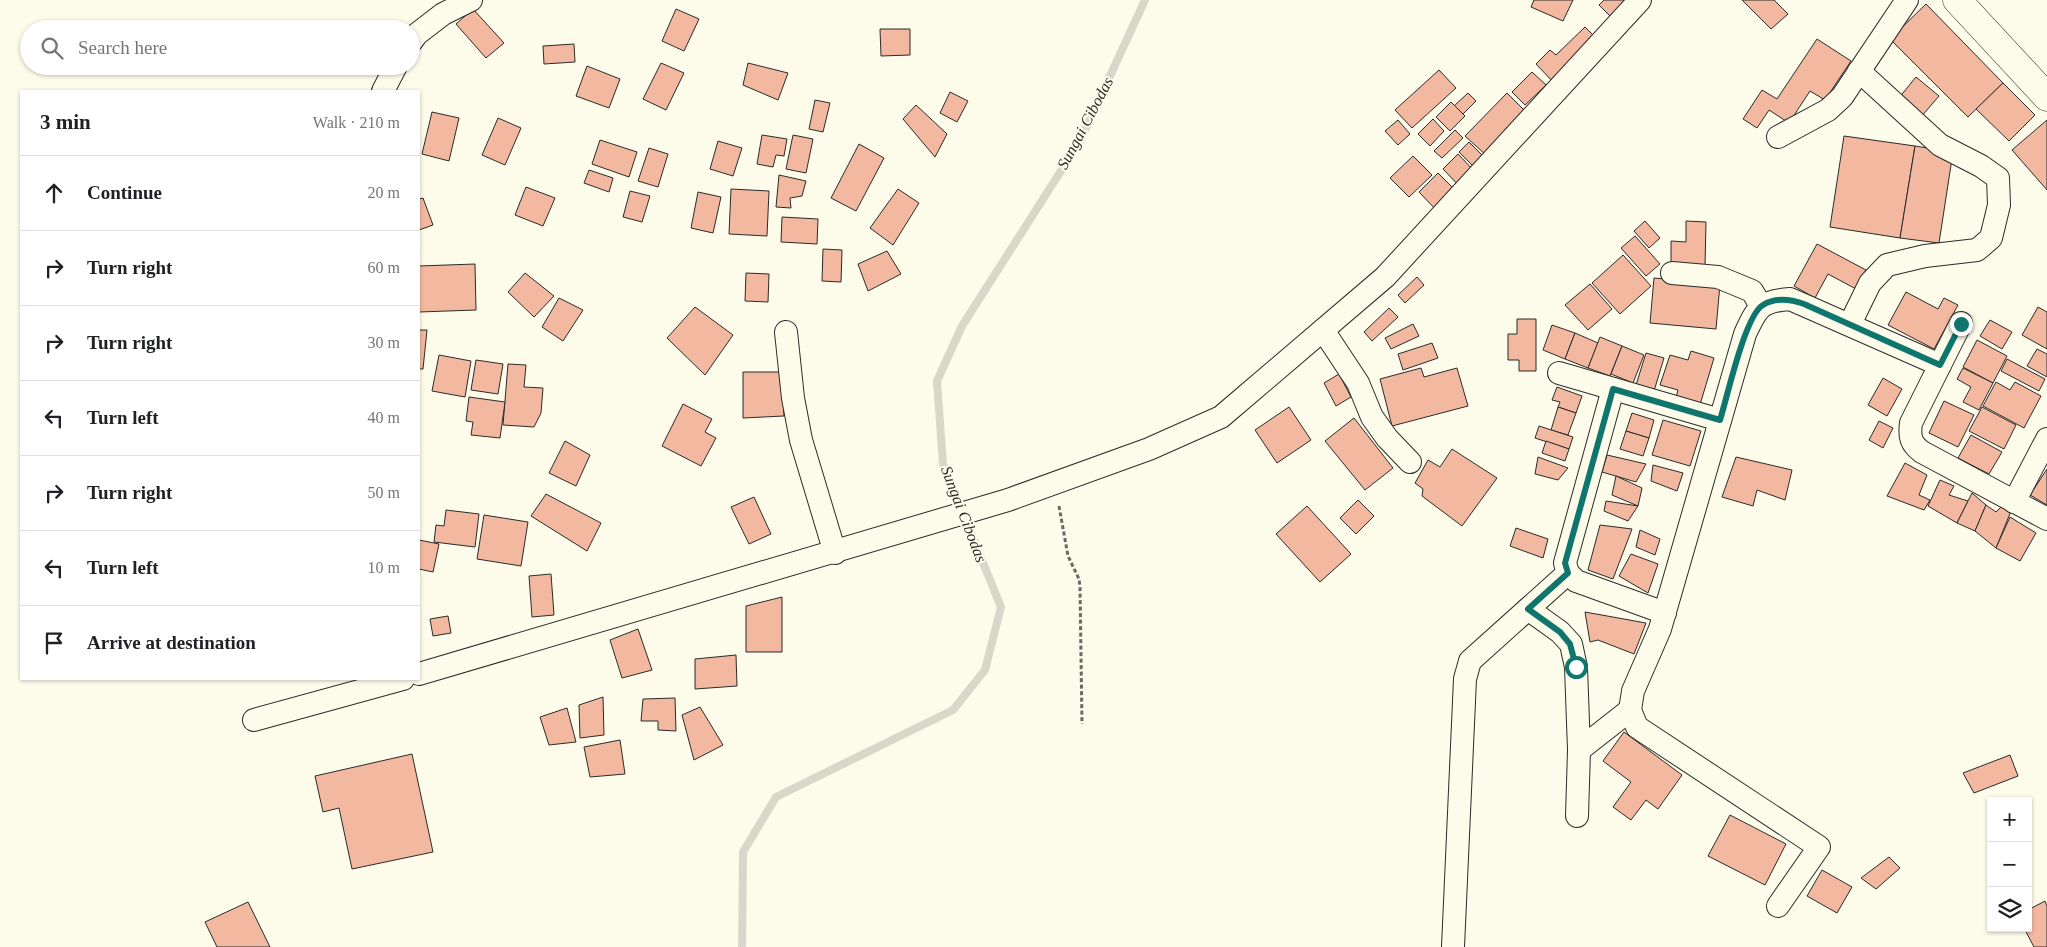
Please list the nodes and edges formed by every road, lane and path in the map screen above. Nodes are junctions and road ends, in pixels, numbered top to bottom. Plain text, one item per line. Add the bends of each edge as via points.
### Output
1 (471, 0) edge
2 (1640, 0) edge
3 (1907, 0) edge
4 (1957, 0) edge
5 (420, 32) edge
6 (1859, 71) junction
7 (391, 75) edge
8 (384, 90) edge
9 (2047, 97) edge
10 (1778, 137) dead end
11 (1672, 273) dead end
12 (1761, 306) junction
13 (1850, 324) junction
14 (1961, 324) dead end
15 (1323, 330) junction
16 (786, 332) dead end
17 (1940, 365) junction
18 (1559, 373) dead end
19 (1613, 389) junction
20 (1720, 420) junction
21 (2047, 439) edge
22 (1410, 462) dead end
23 (1055, 483) junction
24 (2014, 502) junction
25 (2047, 520) edge
26 (835, 552) junction
27 (1568, 573) junction
28 (1528, 609) junction
29 (1665, 613) junction
30 (420, 674) edge
31 (399, 680) edge
32 (1630, 710) junction
33 (254, 720) dead end
34 (1082, 724) dead end
35 (1579, 750) junction
36 (1577, 816) dead end
37 (1778, 906) dead end
38 (1453, 947) edge

1 - 5 street via 443,14
2 - 15 street via 1385,277
3 - 6 street
4 - 9 street
6 - 10 street via 1842,97 1828,110
6 - 13 street via 1940,145 1998,178 1998,205 1991,238 1977,250 1925,256 1887,265 1870,283
7 - 8 street
11 - 12 street via 1718,277 1752,291
12 - 13 street via 1790,299
12 - 20 street via 1745,334
13 - 17 street
14 - 17 street
15 - 22 street via 1358,383 1372,417
15 - 23 street via 1220,417 1148,450
16 - 26 street via 792,398 801,440
17 - 24 street via 1911,423 1909,436 1914,446
18 - 19 street
19 - 20 street
19 - 27 street via 1565,563
20 - 29 street
21 - 24 street
23 - 26 street
23 - 34 path via 1068,556 1080,587
24 - 25 street
26 - 30 street
27 - 28 street
27 - 29 street via 1576,580
28 - 35 street via 1560,632 1570,644 1576,667
28 - 38 street via 1470,661 1465,679
29 - 32 street via 1633,691
31 - 33 street
32 - 35 street
32 - 37 street via 1637,727 1652,738 1819,846
35 - 36 street

